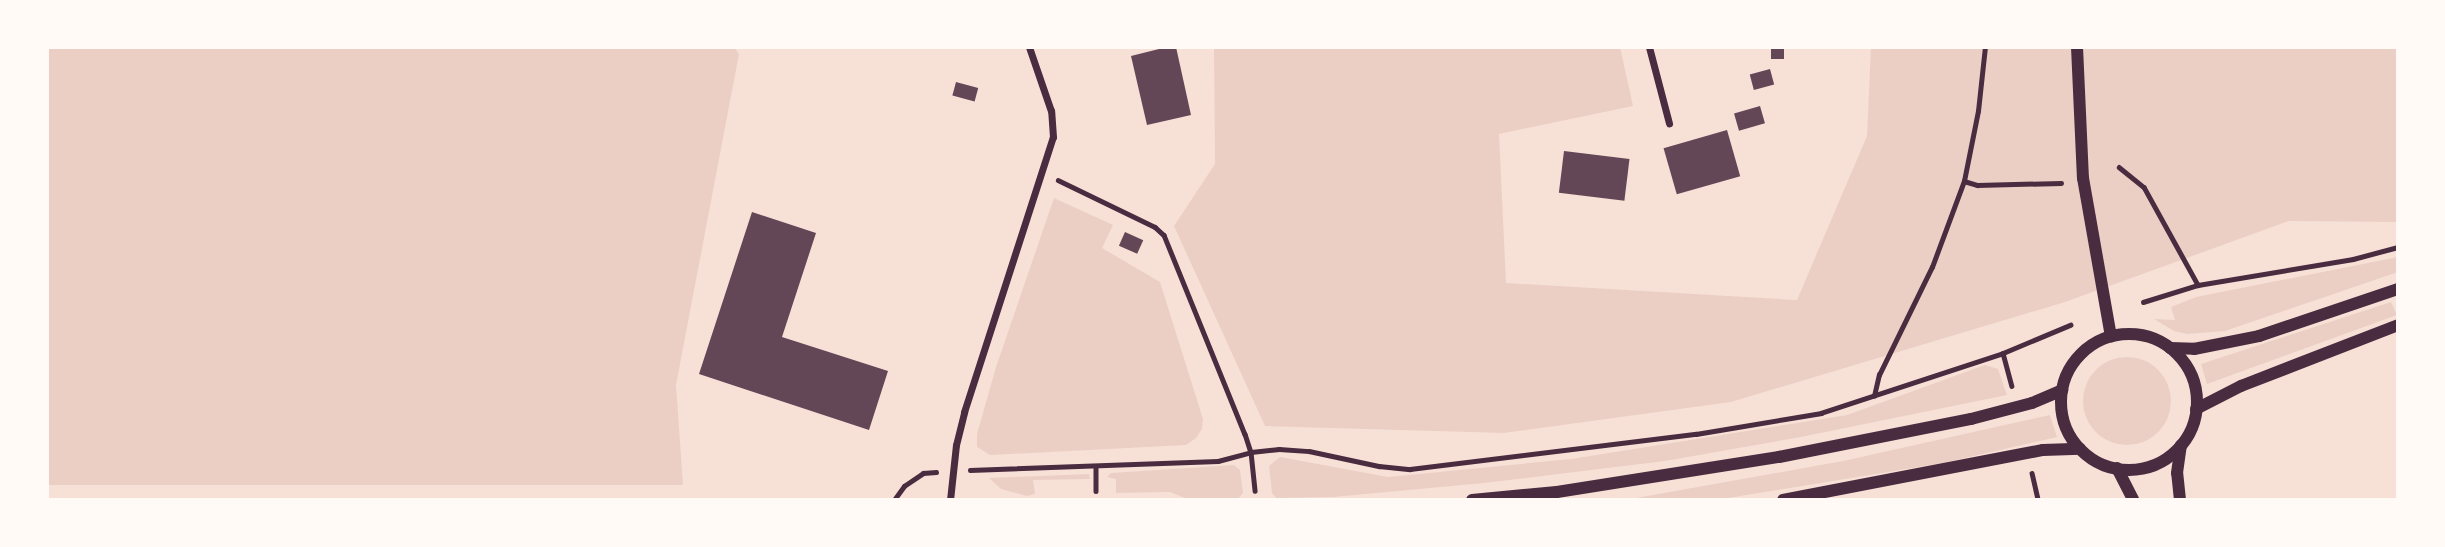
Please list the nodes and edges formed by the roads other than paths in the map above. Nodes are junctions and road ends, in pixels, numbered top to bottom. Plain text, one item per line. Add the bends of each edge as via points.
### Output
1 (1029, 47) edge
2 (1650, 47) edge
3 (2077, 47) edge
4 (1669, 122) dead end
5 (2398, 289) edge
6 (2398, 325) edge
7 (2111, 337) junction
8 (2170, 348) junction
9 (2062, 390) junction
10 (2196, 409) junction
11 (2181, 445) junction
12 (2080, 449) junction
13 (2117, 468) junction
14 (950, 500) edge
15 (1472, 500) edge
16 (1783, 500) edge
17 (2133, 500) edge
18 (2180, 500) edge

1 - 14 street via 1051,111 1053,137 964,412
2 - 4 street
3 - 7 street via 2083,177
5 - 8 street via 2259,336 2194,349
6 - 10 street via 2241,386
7 - 8 street via 2142,336
7 - 9 street via 2082,353
8 - 10 street via 2193,380
9 - 12 street via 2063,417
9 - 15 street via 1971,419 1779,457 1558,492
10 - 11 street
11 - 13 street via 2149,467
11 - 18 street
12 - 13 street
12 - 16 street via 2043,450
13 - 17 street

